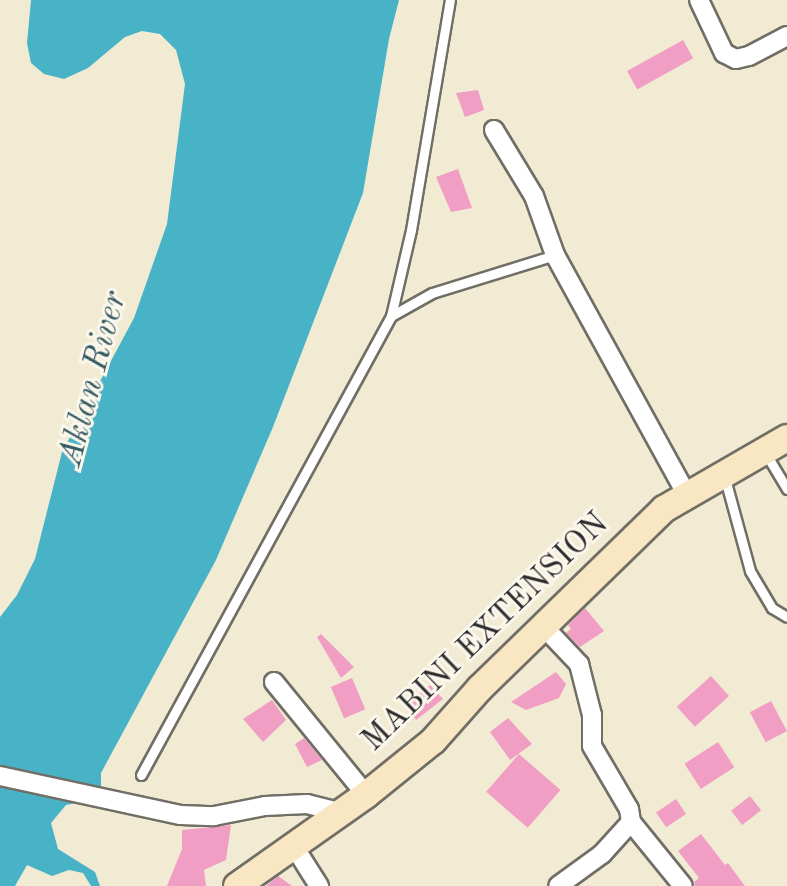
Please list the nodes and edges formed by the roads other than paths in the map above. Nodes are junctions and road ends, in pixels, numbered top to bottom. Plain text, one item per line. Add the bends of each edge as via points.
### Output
1 (450, 0) edge
2 (699, 0) edge
3 (787, 36) edge
4 (494, 130) dead end
5 (555, 255) junction
6 (391, 316) junction
7 (787, 438) edge
8 (763, 450) junction
9 (724, 472) junction
10 (787, 489) edge
11 (686, 493) junction
12 (787, 617) edge
13 (545, 628) junction
14 (274, 682) dead end
15 (141, 775) dead end
16 (0, 776) edge
17 (366, 795) junction
18 (339, 812) junction
19 (631, 822) junction
20 (295, 848) junction
21 (237, 886) edge
22 (319, 886) edge
23 (558, 886) edge
24 (683, 886) edge

1 - 6 lane
2 - 3 street via 724,53 736,59
4 - 5 street via 534,196
5 - 6 lane via 432,293
5 - 11 street
6 - 15 lane
7 - 8 street, MABINI EXTENSION
8 - 9 street, MABINI EXTENSION
8 - 10 lane
9 - 11 street, MABINI EXTENSION
9 - 12 lane via 750,571 772,608
11 - 13 street, MABINI EXTENSION via 638,531
13 - 17 street, MABINI EXTENSION via 433,741
13 - 19 street via 579,664 592,715 592,746 629,809
14 - 17 street
16 - 18 street via 181,815 307,804
17 - 18 street, MABINI EXTENSION
18 - 20 street, MABINI EXTENSION
19 - 23 street via 602,854
19 - 24 street
20 - 21 street, MABINI EXTENSION
20 - 22 street

